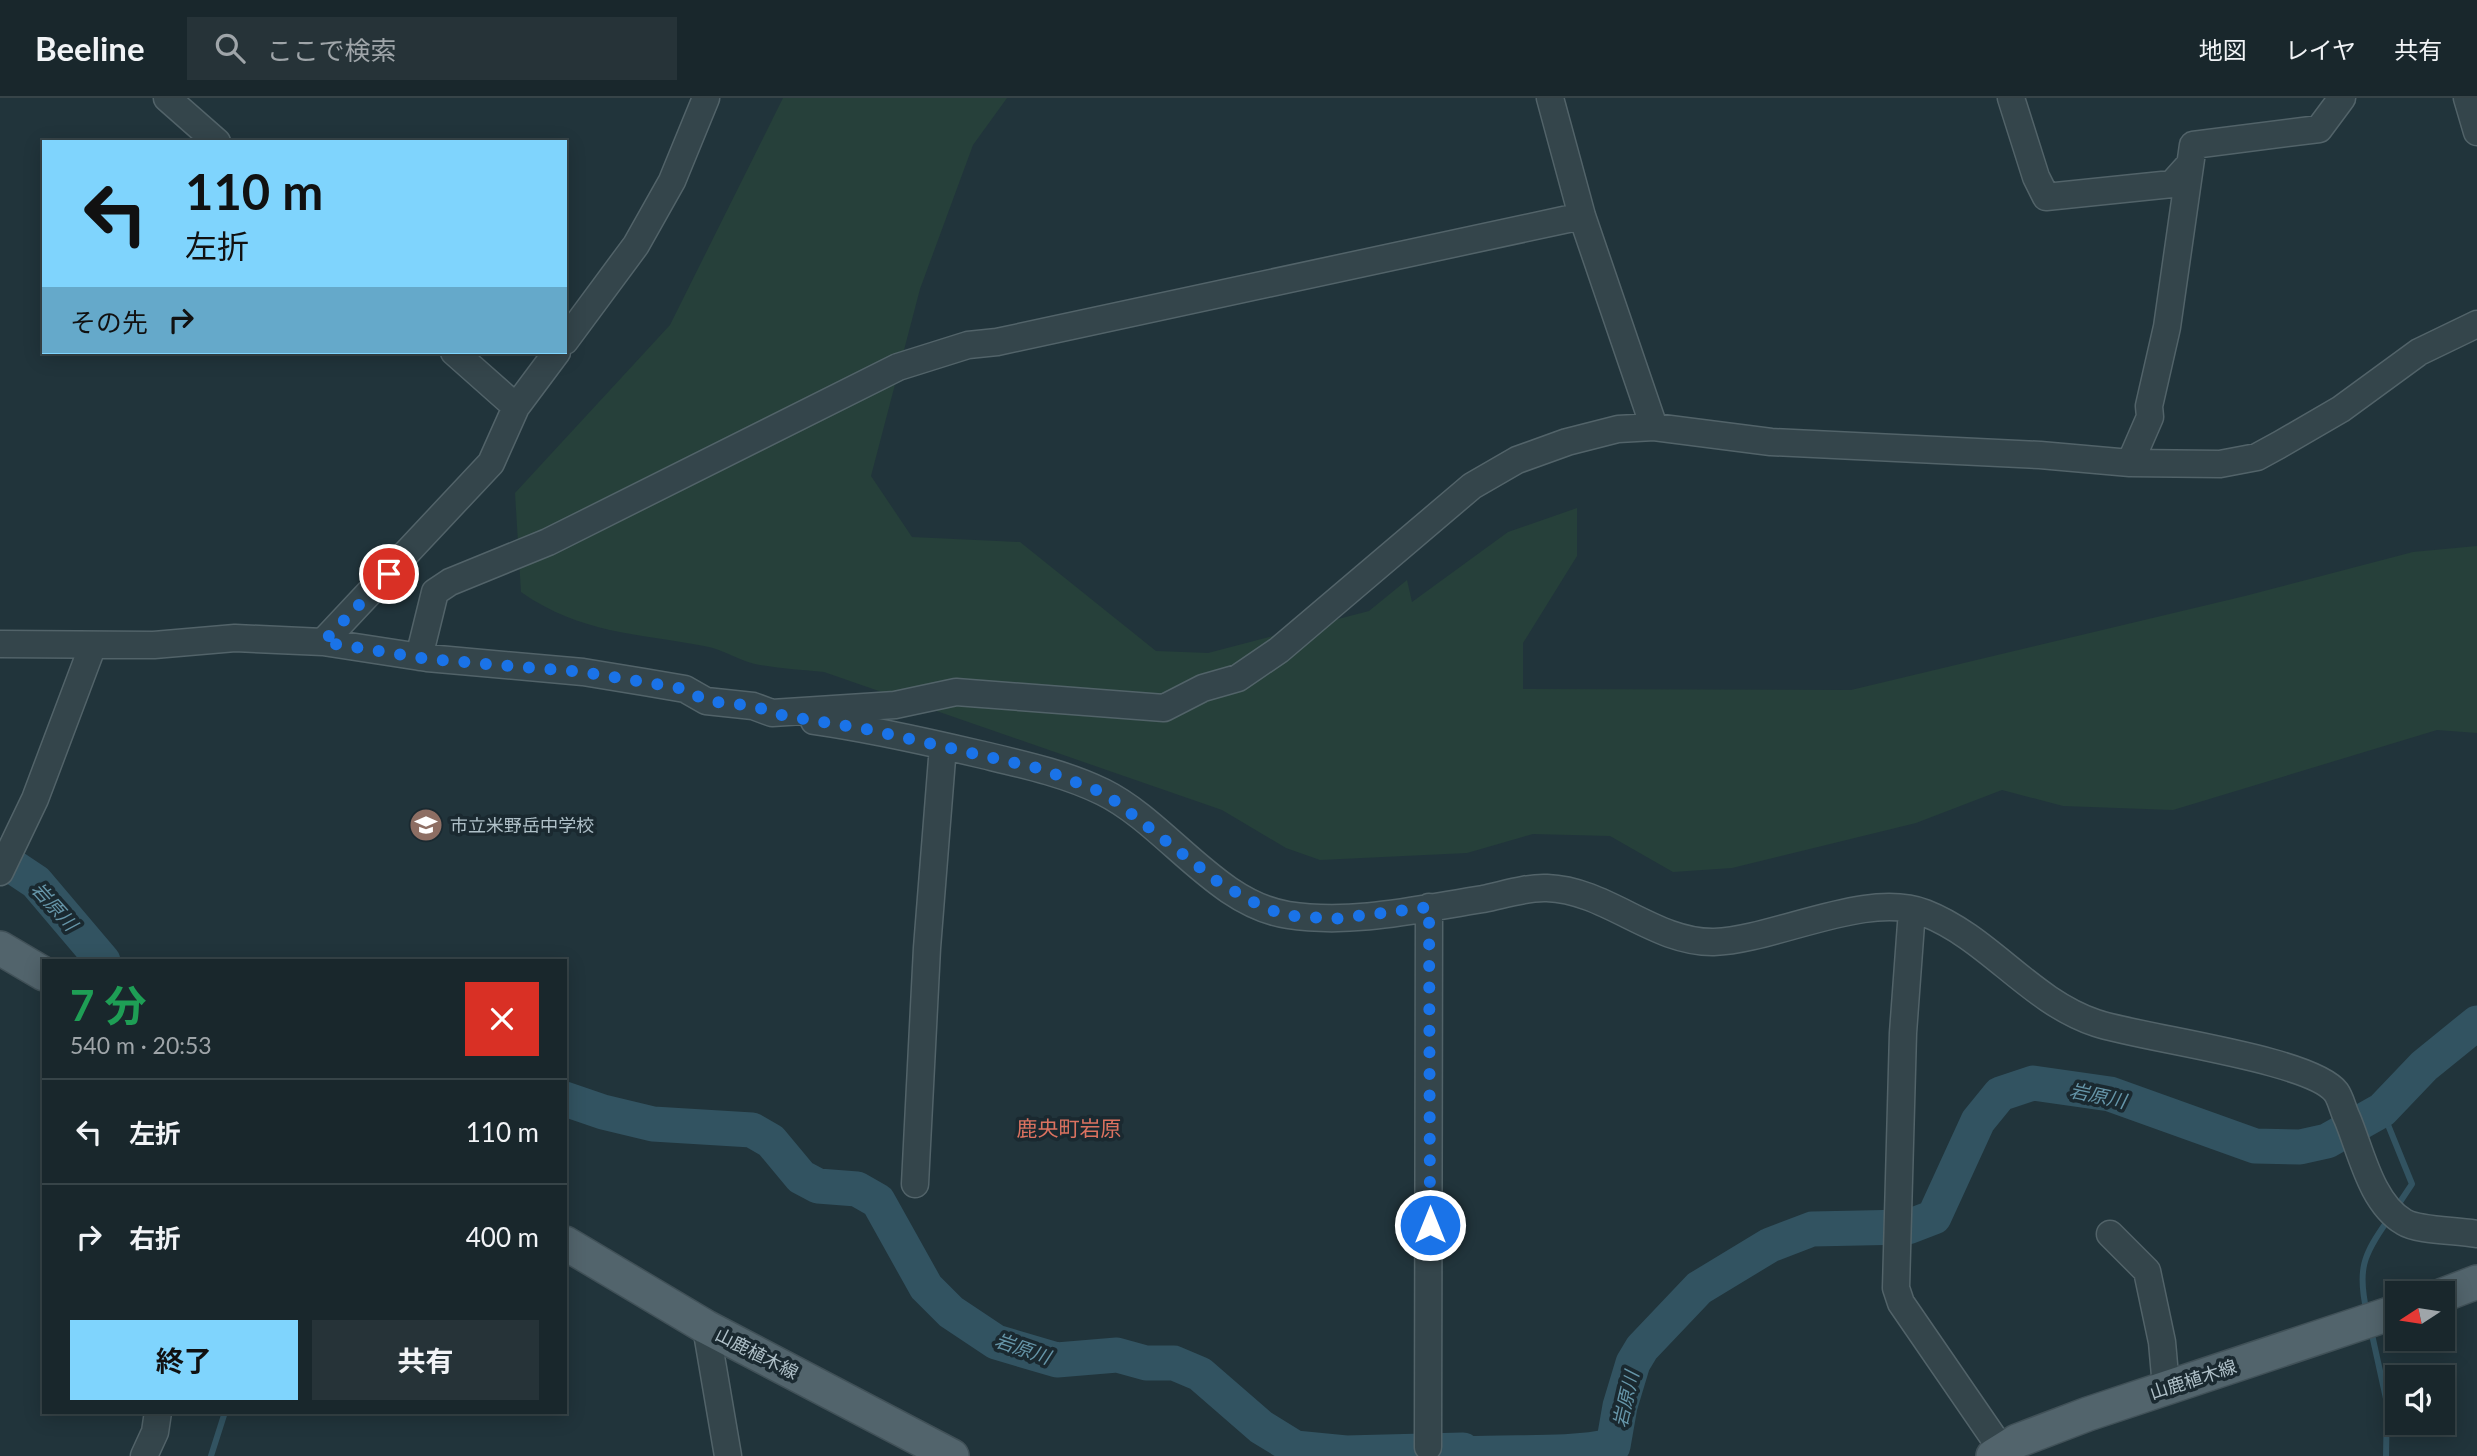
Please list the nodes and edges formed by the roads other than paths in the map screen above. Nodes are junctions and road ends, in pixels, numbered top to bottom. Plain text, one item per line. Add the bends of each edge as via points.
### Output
1 (167, 98) edge
2 (706, 98) edge
3 (1550, 98) edge
4 (2011, 98) edge
5 (2342, 98) edge
6 (2467, 98) edge
7 (2477, 132) edge
8 (215, 140) edge
9 (2190, 164) junction
10 (1582, 216) junction
11 (2477, 324) edge
12 (567, 338) edge
13 (456, 354) edge
14 (556, 354) edge
15 (516, 407) junction
16 (1654, 427) junction
17 (2130, 463) junction
18 (323, 642) junction
19 (0, 643) edge
20 (93, 645) junction
21 (419, 657) junction
22 (772, 713) junction
23 (943, 746) junction
24 (0, 872) edge
25 (1429, 907) junction
26 (1912, 910) junction
27 (0, 948) edge
28 (42, 973) edge
29 (915, 1184) dead end
30 (2110, 1234) dead end
31 (2477, 1234) edge
32 (567, 1244) edge
33 (2385, 1315) edge
34 (706, 1327) junction
35 (2166, 1387) junction
36 (158, 1414) edge
37 (1428, 1447) dead end
38 (1997, 1453) edge
39 (144, 1456) edge
40 (728, 1456) edge
41 (952, 1456) edge

1 - 8 street
2 - 12 street via 672,181 636,245
3 - 10 street
4 - 9 street via 2046,197 2172,184
5 - 9 street via 2319,129 2193,145
6 - 7 street
9 - 17 street via 2150,417
10 - 16 street
10 - 21 street via 968,345 898,367 548,542 450,582 435,592
11 - 17 street via 2419,352 2341,410 2257,457 2220,464
13 - 15 street
14 - 15 street
15 - 18 street via 491,463
16 - 17 street via 1771,442 2040,454
16 - 22 street via 1618,429 1517,460 1472,486 1279,650 1238,678 1203,688 1164,708 956,692 895,705
18 - 20 street via 235,638
18 - 21 street
19 - 20 street
20 - 24 street via 36,799
21 - 22 street via 607,676 685,689 706,701
22 - 23 street
23 - 25 street via 1042,769 1106,794 1217,881 1283,915 1334,919
23 - 29 street
25 - 26 street via 1547,888 1585,896 1681,939 1716,942 1885,906
25 - 37 street
26 - 31 street via 1967,935 2054,1003 2093,1022 2310,1074 2335,1090 2380,1200 2406,1224
26 - 38 street via 1903,1033 1896,1288 1901,1303
27 - 28 main road
30 - 35 street via 2147,1271
32 - 34 main road, 山鹿植木線
33 - 35 main road, 山鹿植木線
34 - 40 street
34 - 41 main road, 山鹿植木線
35 - 38 main road, 山鹿植木線 via 2051,1427
36 - 39 street

